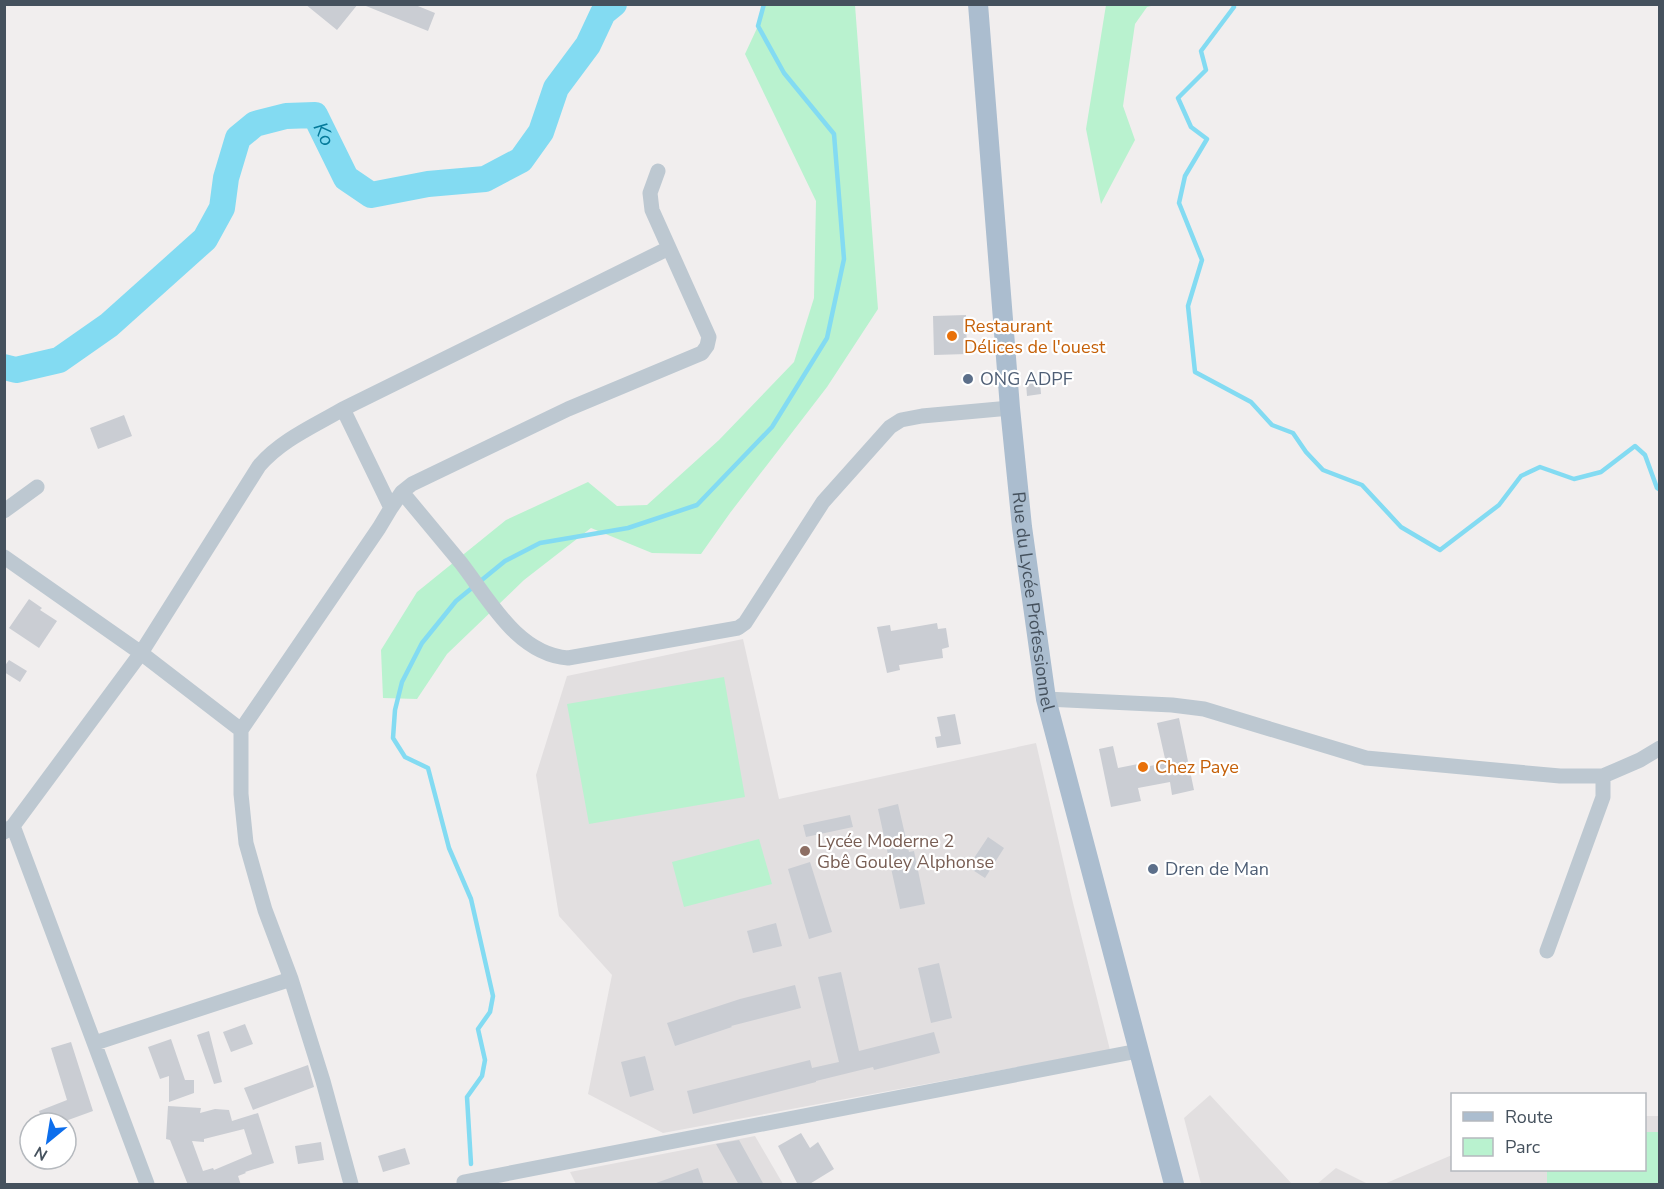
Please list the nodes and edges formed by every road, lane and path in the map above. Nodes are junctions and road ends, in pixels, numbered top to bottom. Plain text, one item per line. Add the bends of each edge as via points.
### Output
1 (978, 4) edge
2 (658, 171) dead end
3 (669, 248) junction
4 (1010, 408) junction
5 (343, 410) junction
6 (37, 487) dead end
7 (402, 492) junction
8 (391, 508) junction
9 (4, 512) edge
10 (4, 557) edge
11 (141, 653) junction
12 (1046, 699) junction
13 (241, 730) junction
14 (1659, 748) edge
15 (1603, 776) junction
16 (9, 829) edge
17 (1547, 951) dead end
18 (291, 980) junction
19 (95, 1043) junction
20 (1138, 1051) junction
21 (464, 1182) dead end
22 (147, 1185) edge
23 (351, 1185) edge
24 (1174, 1185) edge

1 - 4 main road, Rue du Lycée Professionnel
2 - 3 street via 650,200
3 - 5 street
3 - 7 street via 709,337 702,353 568,409
4 - 7 street via 922,416 901,420 890,427 823,502 745,623 738,628 568,658 541,650 519,635
4 - 12 main road, Rue du Lycée Professionnel
5 - 8 street
5 - 11 street via 302,432 269,454 259,466
6 - 9 street
7 - 8 street
8 - 13 street
10 - 11 street
11 - 13 street
11 - 16 street
12 - 15 street via 1204,710 1366,758 1399,763
12 - 20 main road, Rue du Lycée Professionnel
13 - 18 street via 246,843
14 - 15 street
15 - 17 street via 1603,797
16 - 19 street
18 - 19 street
18 - 23 street
19 - 22 street
20 - 21 street
20 - 24 main road, Rue du Lycée Professionnel

